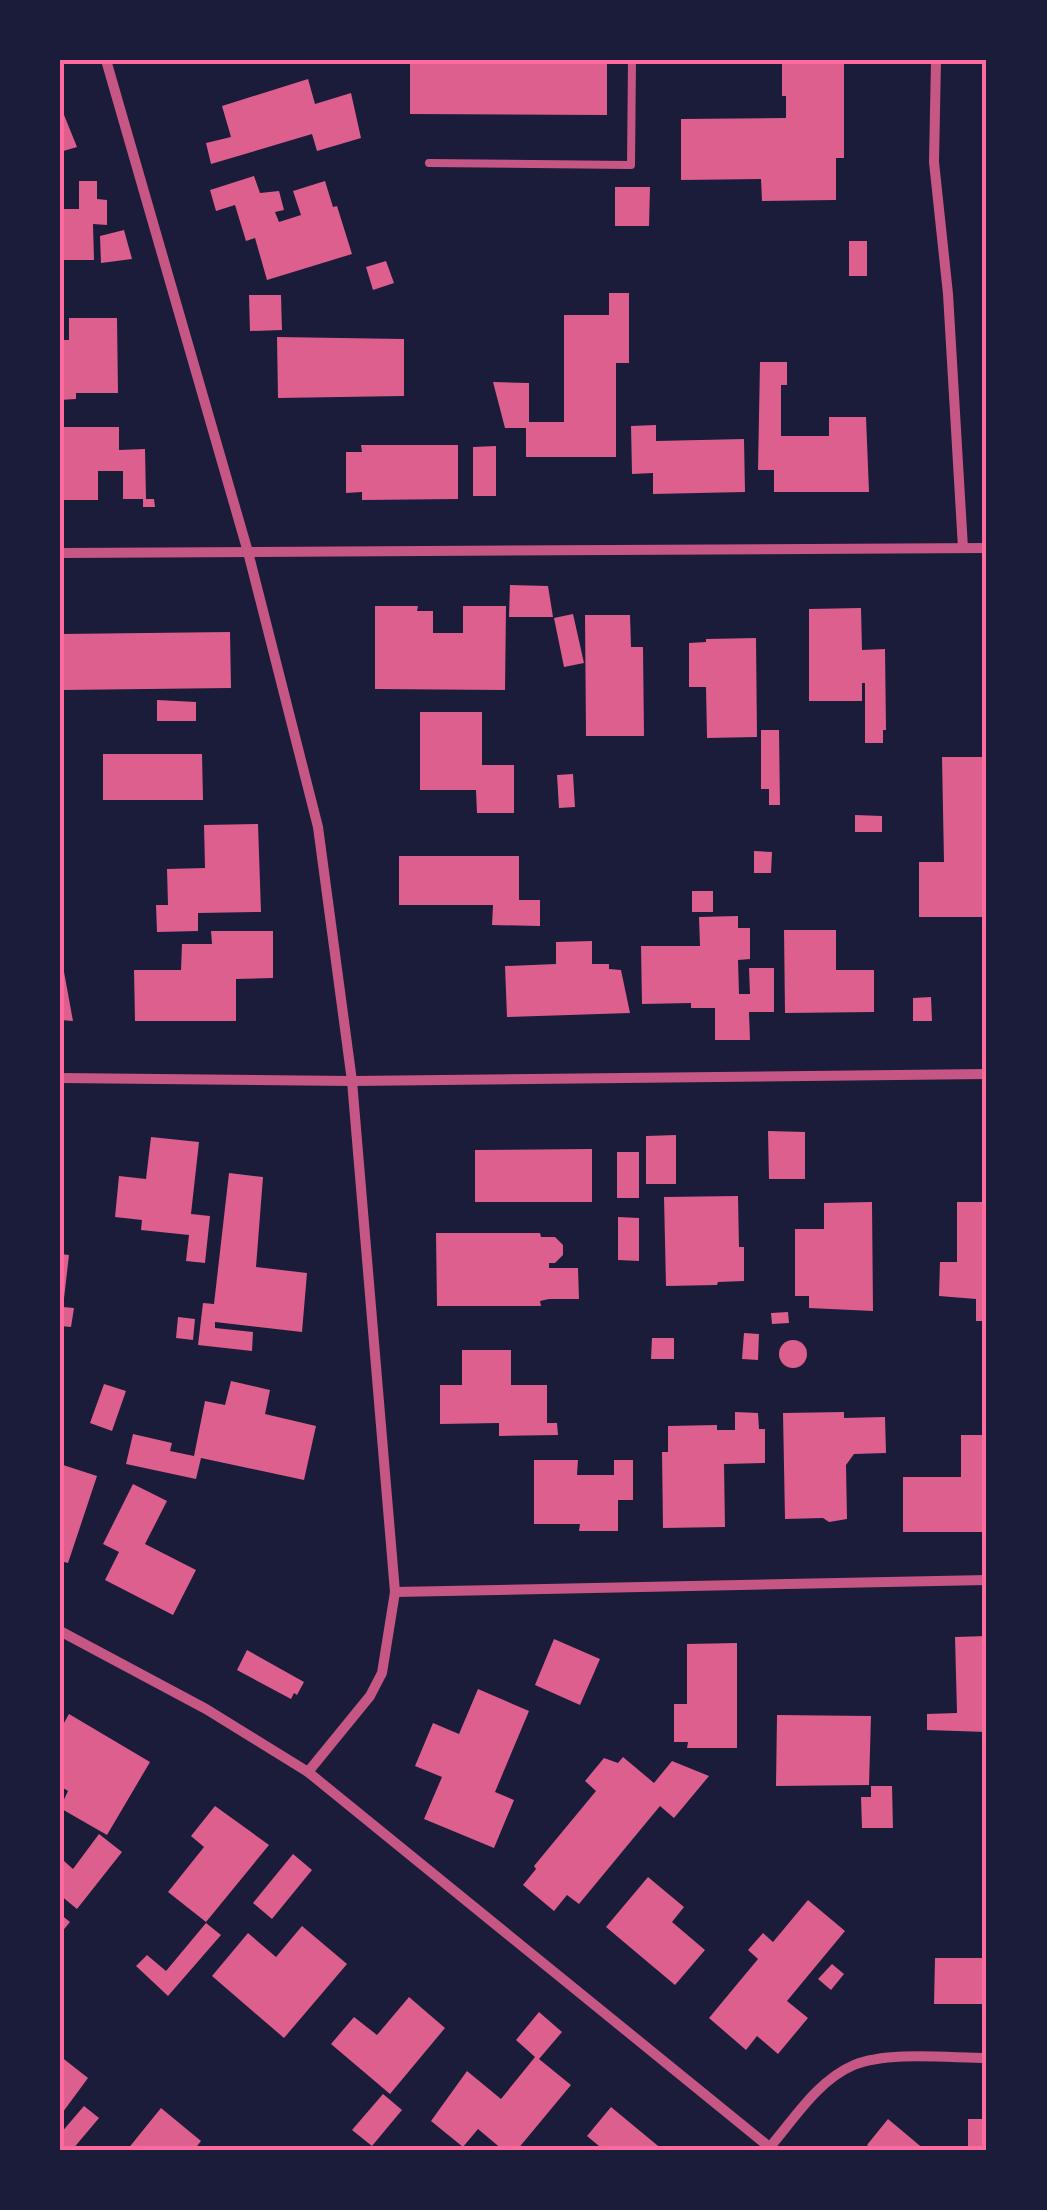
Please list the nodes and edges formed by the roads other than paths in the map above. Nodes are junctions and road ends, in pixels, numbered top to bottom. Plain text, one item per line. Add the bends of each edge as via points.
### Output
1 (106, 60) edge
2 (632, 60) edge
3 (936, 60) edge
4 (429, 163) dead end
5 (963, 548) junction
6 (987, 548) edge
7 (248, 552) junction
8 (60, 553) edge
9 (987, 1074) edge
10 (60, 1078) edge
11 (352, 1081) junction
12 (987, 1580) edge
13 (395, 1592) junction
14 (60, 1631) edge
15 (308, 1772) junction
16 (987, 2058) edge
17 (772, 2148) edge

1 - 7 street
2 - 4 lane via 631,166
3 - 5 street via 934,162
5 - 6 street
5 - 7 street
7 - 8 street
7 - 11 street via 318,827
9 - 11 street
10 - 11 street
11 - 13 street
12 - 13 street
13 - 15 street via 382,1673
14 - 15 street
15 - 17 street
16 - 17 street via 889,2058 854,2065 817,2092

